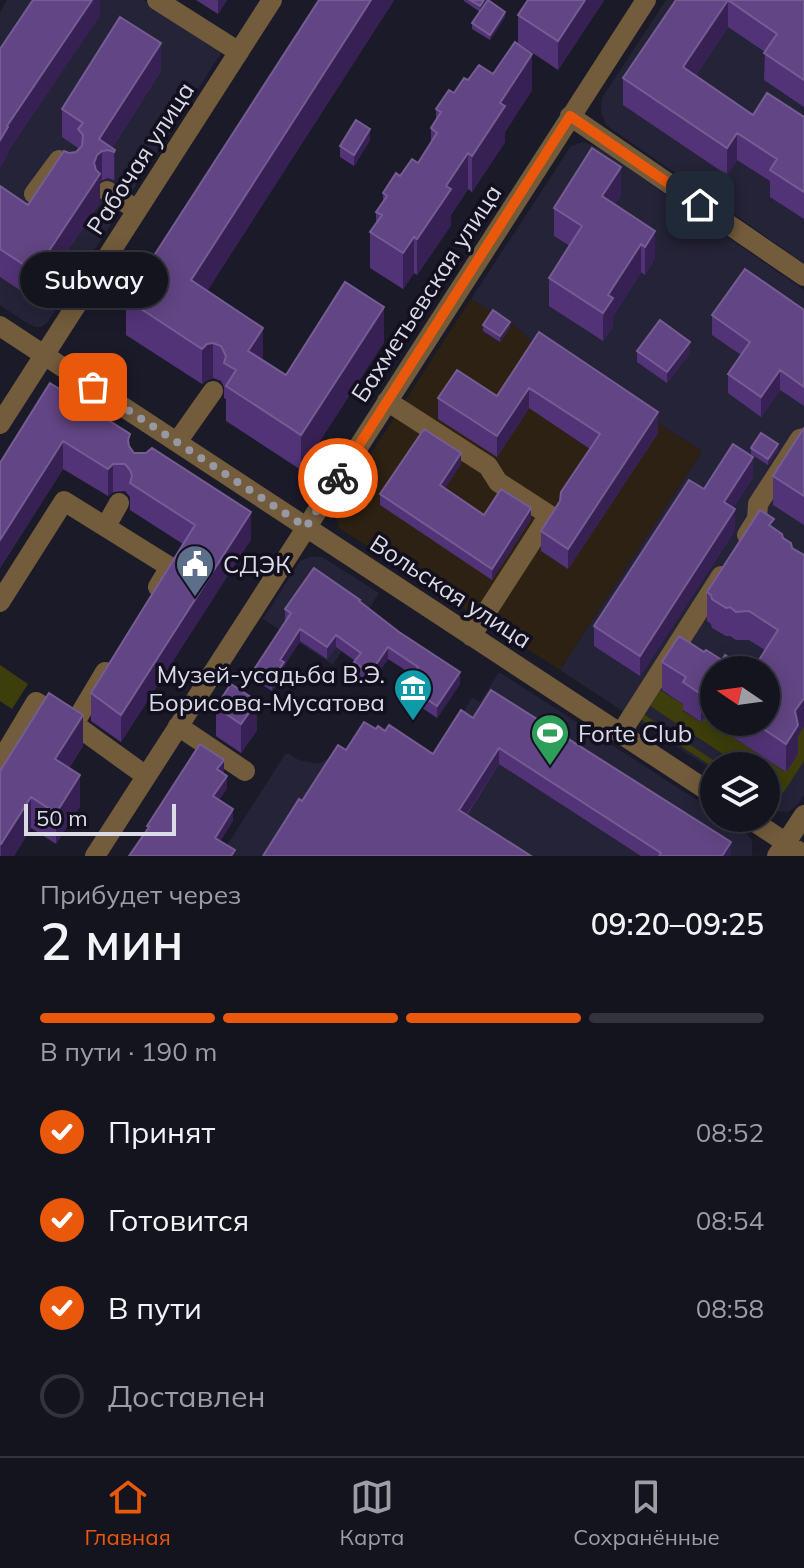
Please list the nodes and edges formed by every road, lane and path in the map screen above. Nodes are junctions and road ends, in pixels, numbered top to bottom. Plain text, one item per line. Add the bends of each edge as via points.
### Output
1 (157, 0) edge
2 (272, 0) edge
3 (646, 0) edge
4 (239, 52) junction
5 (570, 116) junction
6 (71, 168) edge
7 (107, 191) dead end
8 (34, 194) edge
9 (137, 210) junction
10 (804, 276) edge
11 (0, 326) edge
12 (44, 355) junction
13 (213, 391) dead end
14 (387, 401) junction
15 (0, 424) edge
16 (804, 438) edge
17 (166, 441) junction
18 (119, 503) dead end
19 (106, 526) junction
20 (306, 527) junction
21 (0, 602) edge
22 (146, 606) edge
23 (471, 636) junction
24 (114, 658) edge
25 (74, 724) junction
26 (178, 726) junction
27 (621, 733) junction
28 (0, 762) edge
29 (245, 771) dead end
30 (146, 776) junction
31 (700, 786) edge
32 (804, 815) edge
33 (764, 832) edge
34 (782, 849) edge
35 (804, 855) edge
36 (95, 856) edge

1 - 4 street
2 - 4 street, Рабочая улица
3 - 5 street, Бахметьевская улица
4 - 9 street, Рабочая улица
5 - 10 street
5 - 14 street, Бахметьевская улица
6 - 8 street via 59,160
7 - 9 street
9 - 12 street, Рабочая улица
11 - 12 street, Вольская улица
12 - 15 street, Рабочая улица
12 - 17 street, Вольская улица
13 - 17 street
14 - 20 street, Бахметьевская улица
14 - 23 street via 488,466 498,482 549,515
16 - 27 street via 758,504 757,519
17 - 20 street, Вольская улица
18 - 19 street
19 - 21 street via 64,501
19 - 22 street via 170,567
20 - 23 street, Вольская улица
20 - 26 street, Бахметьевская улица
23 - 27 street, Вольская улица
24 - 25 street
25 - 28 street via 36,702
25 - 30 street
26 - 29 street
26 - 30 street, Бахметьевская улица
27 - 31 street, Вольская улица
30 - 36 street, Бахметьевская улица
32 - 34 street
33 - 34 street
34 - 35 street

